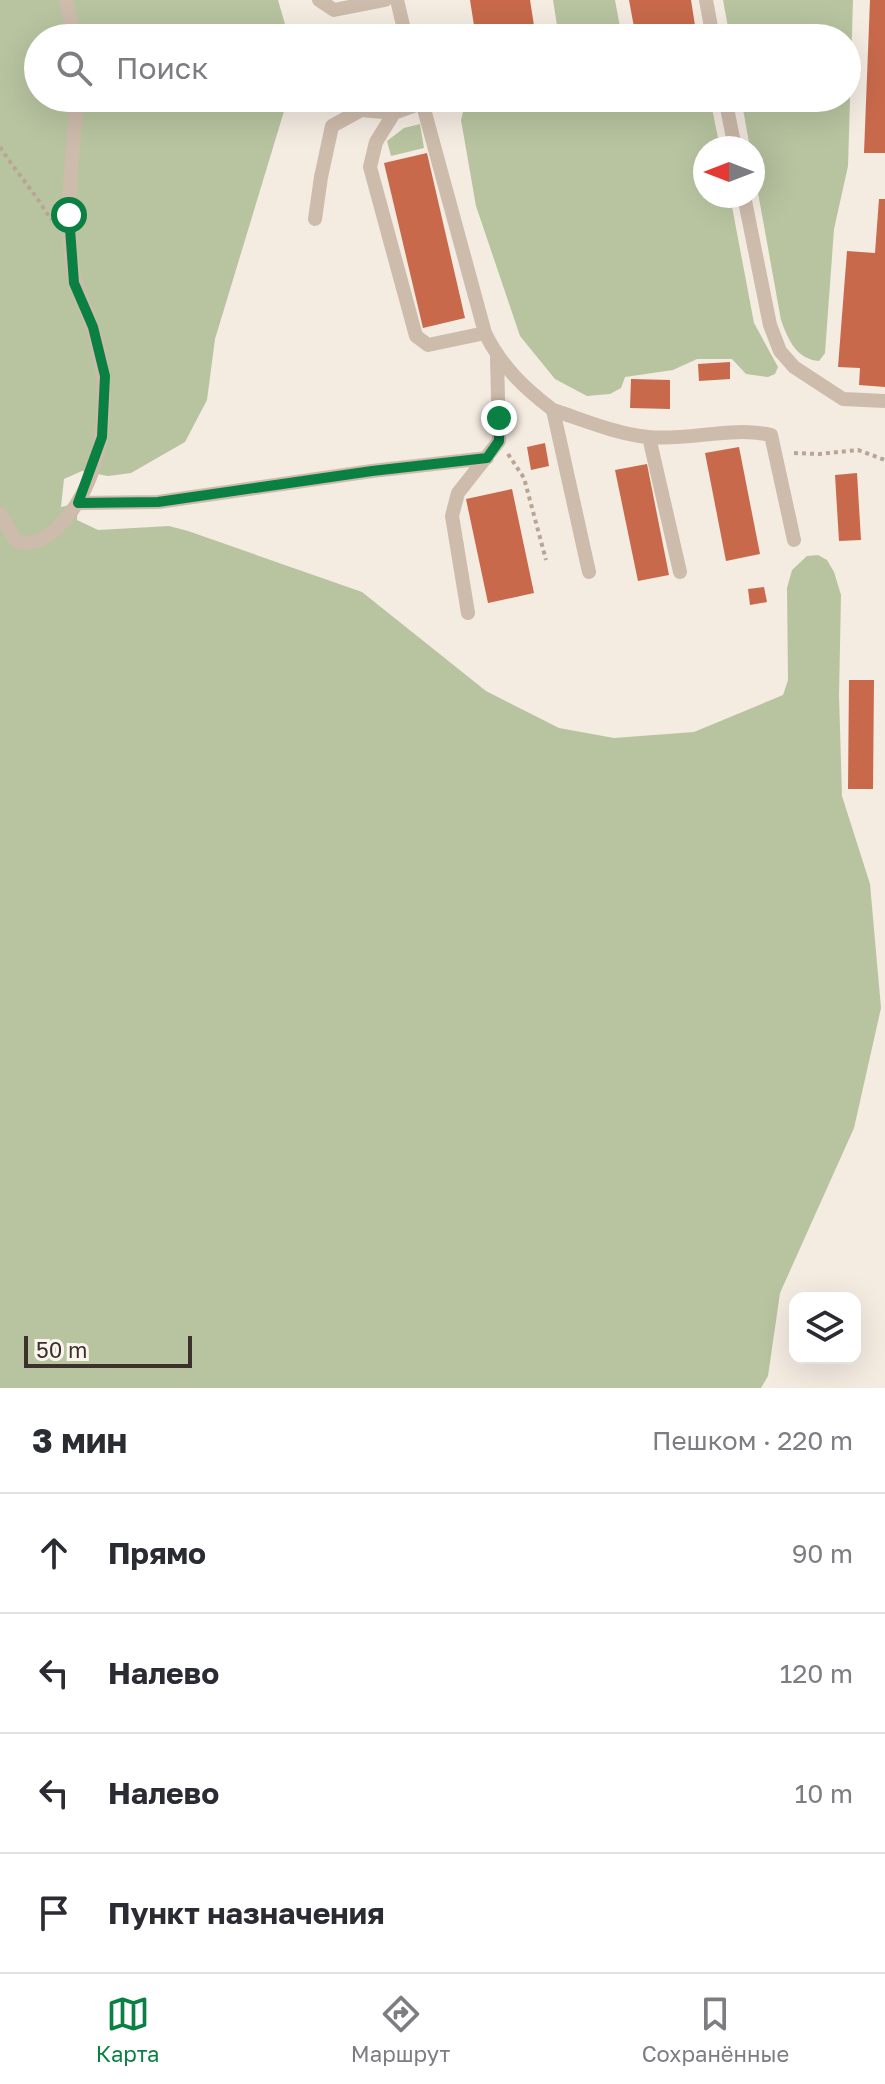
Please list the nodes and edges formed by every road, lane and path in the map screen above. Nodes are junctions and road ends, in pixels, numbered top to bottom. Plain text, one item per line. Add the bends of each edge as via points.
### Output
1 (66, 0) edge
2 (319, 0) edge
3 (385, 0) edge
4 (397, 0) edge
5 (706, 0) edge
6 (71, 24) edge
7 (403, 24) edge
8 (710, 24) edge
9 (76, 112) edge
10 (357, 112) edge
11 (383, 112) edge
12 (425, 112) edge
13 (728, 112) edge
14 (394, 113) joint
15 (733, 136) edge
16 (0, 147) edge
17 (746, 208) edge
18 (315, 219) dead end
19 (54, 226) dead end
20 (485, 333) junction
21 (497, 358) junction
22 (885, 401) edge
23 (553, 410) junction
24 (649, 437) junction
25 (499, 441) junction
26 (777, 452) junction
27 (487, 458) junction
28 (885, 460) edge
29 (78, 503) junction
30 (0, 514) edge
31 (794, 540) dead end
32 (546, 560) dead end
33 (589, 572) dead end
34 (680, 572) dead end
35 (468, 613) dead end

1 - 6 lane
2 - 3 lane via 334,10
4 - 7 lane
5 - 8 lane
9 - 29 lane via 69,215 74,283 93,327 105,376 102,437
10 - 18 lane via 332,126
11 - 14 lane
12 - 20 lane
13 - 15 lane
14 - 20 lane via 376,142 370,167 416,336 428,345
16 - 19 path
17 - 22 lane via 780,351 794,367 843,399
20 - 21 lane
21 - 23 lane
21 - 25 lane
23 - 24 lane
23 - 33 lane
24 - 26 lane via 760,432 771,435
24 - 34 lane
25 - 27 lane
25 - 32 path via 524,478
26 - 28 path via 858,450
26 - 31 lane
27 - 29 lane via 158,502
27 - 35 lane via 458,493 452,516
29 - 30 lane via 43,540 28,544 16,541

